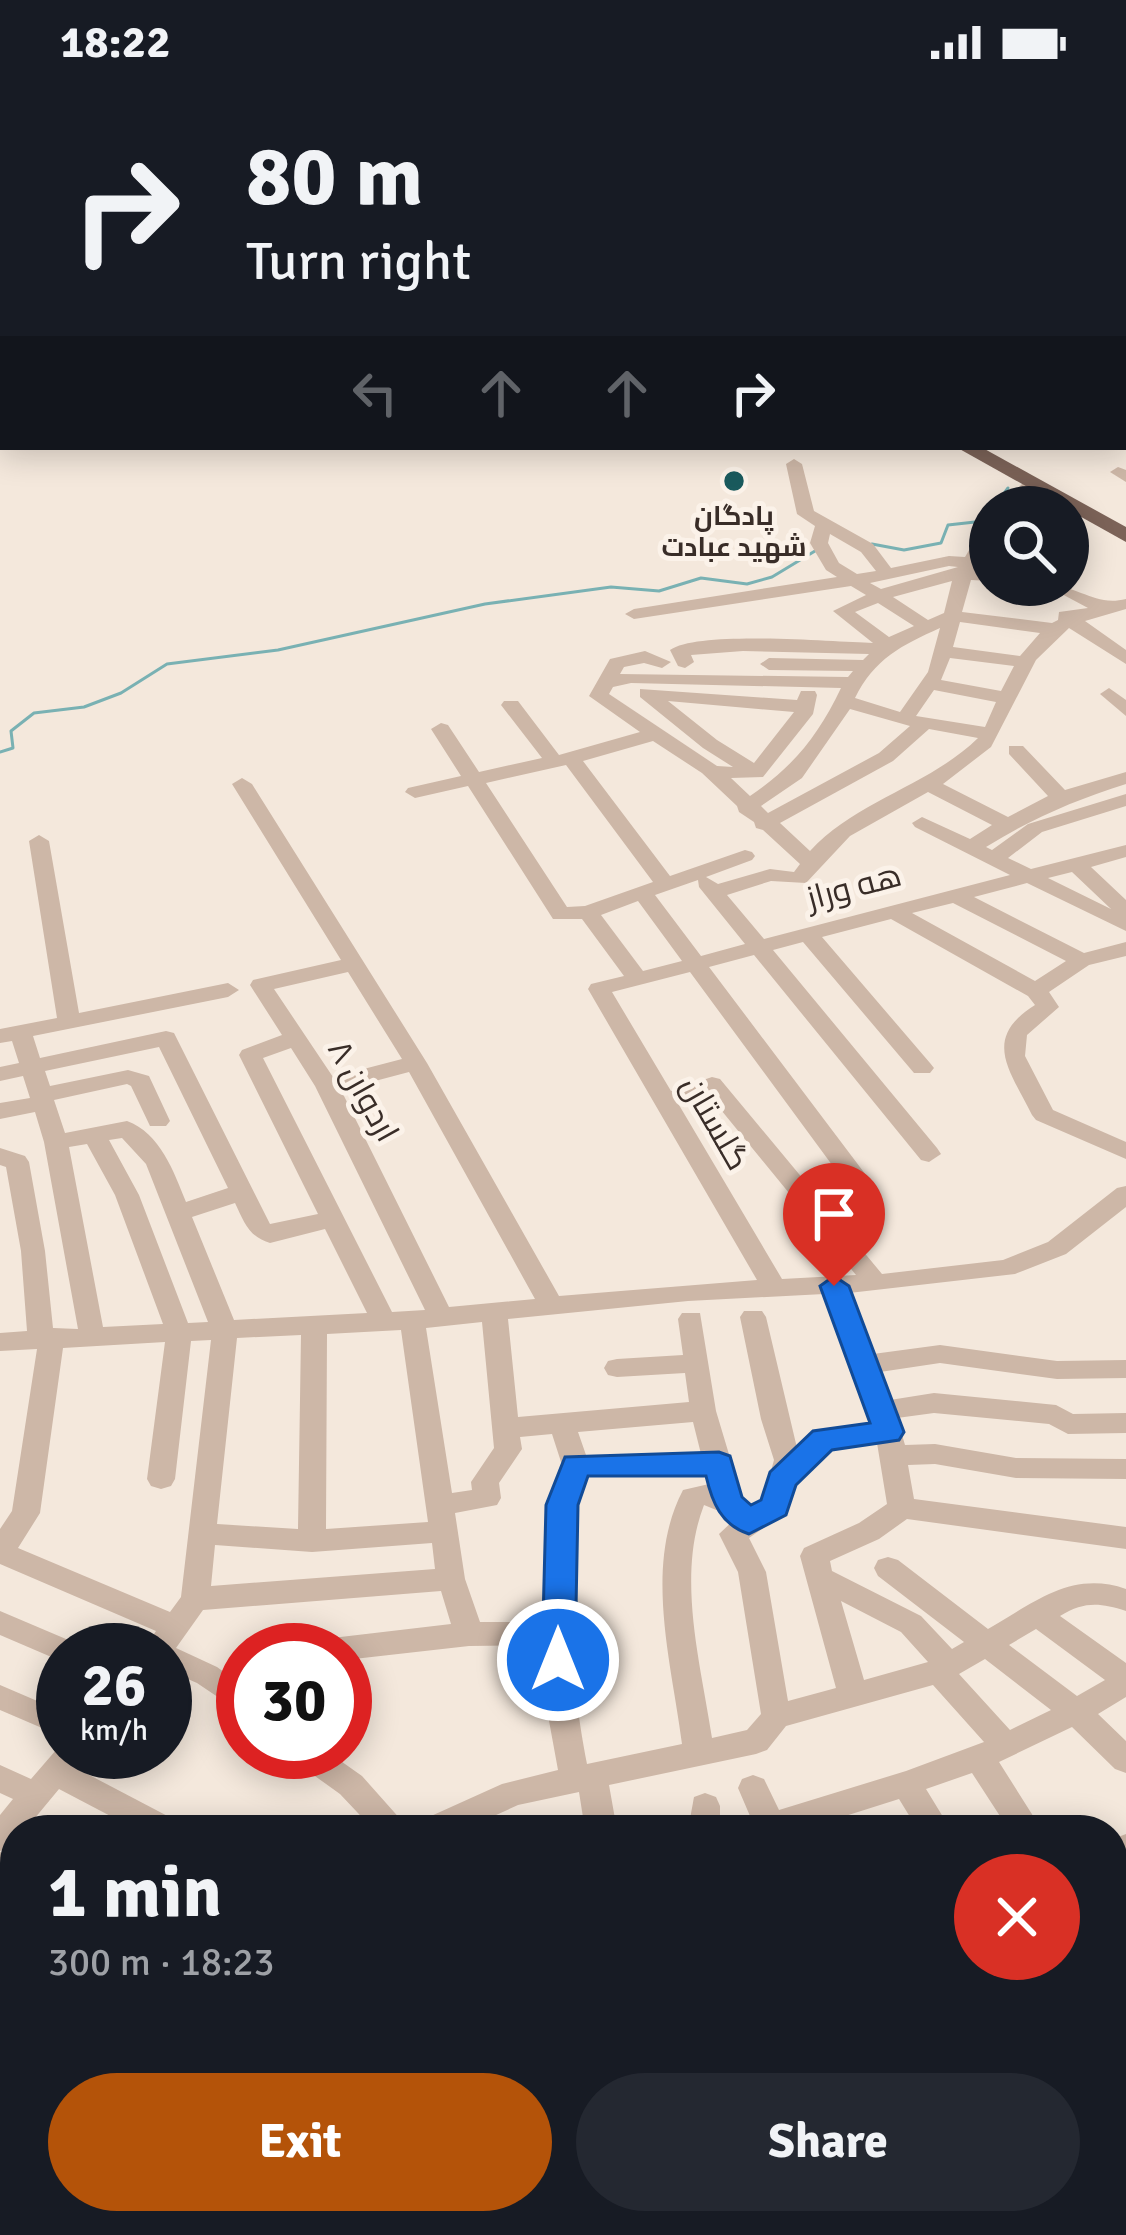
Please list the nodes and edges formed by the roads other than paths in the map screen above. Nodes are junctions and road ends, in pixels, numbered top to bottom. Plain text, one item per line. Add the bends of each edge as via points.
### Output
1 (971, 450) edge
2 (995, 450) edge
3 (794, 464) dead end
4 (1031, 485) joint
5 (1126, 522) edge
6 (824, 525) junction
7 (1126, 536) edge
8 (969, 564) edge
9 (967, 567) junction
10 (887, 574) junction
11 (850, 579) junction
12 (878, 597) junction
13 (1089, 602) edge
14 (1126, 604) edge
15 (990, 606) edge
16 (1051, 606) edge
17 (1104, 609) junction
18 (634, 614) dead end
19 (952, 616) junction
20 (987, 621) junction
21 (1056, 622) junction
22 (927, 627) junction
23 (944, 651) junction
24 (878, 653) junction
25 (1126, 658) edge
26 (1022, 662) junction
27 (692, 671) junction
28 (657, 677) junction
29 (812, 682) junction
30 (928, 683) junction
31 (849, 692) junction
32 (1109, 694) dead end
33 (1007, 698) junction
34 (511, 705) dead end
35 (806, 707) junction
36 (1126, 710) edge
37 (914, 721) junction
38 (441, 729) dead end
39 (659, 733) junction
40 (991, 734) junction
41 (1016, 750) dead end
42 (563, 760) junction
43 (712, 772) junction
44 (756, 773) junction
45 (1126, 778) edge
46 (474, 779) junction
47 (242, 784) dead end
48 (928, 784) junction
49 (416, 792) dead end
50 (811, 797) junction
51 (1061, 799) junction
52 (1126, 800) edge
53 (746, 808) junction
54 (860, 820) junction
55 (922, 823) dead end
56 (764, 824) junction
57 (1006, 825) junction
58 (39, 841) dead end
59 (972, 847) junction
60 (1126, 850) edge
61 (745, 856) dead end
62 (995, 858) junction
63 (1075, 862) junction
64 (805, 871) junction
65 (696, 873) junction
66 (1029, 874) junction
67 (666, 884) junction
68 (715, 892) junction
69 (643, 893) junction
70 (952, 894) junction
71 (892, 911) junction
72 (588, 912) junction
73 (1126, 912) edge
74 (1126, 926) edge
75 (807, 933) junction
76 (755, 948) junction
77 (1126, 949) edge
78 (1081, 960) junction
79 (697, 962) junction
80 (352, 964) junction
81 (637, 978) junction
82 (599, 989) joint
83 (228, 990) dead end
84 (1036, 991) junction
85 (69, 1023) junction
86 (6, 1032) edge
87 (296, 1038) junction
88 (416, 1064) junction
89 (34, 1068) junction
90 (922, 1068) dead end
91 (0, 1073) edge
92 (327, 1086) junction
93 (43, 1099) junction
94 (664, 1102) junction
95 (0, 1112) edge
96 (158, 1121) dead end
97 (94, 1135) junction
98 (56, 1142) junction
99 (1126, 1151) edge
100 (929, 1154) dead end
101 (0, 1156) edge
102 (243, 1192) junction
103 (1126, 1194) edge
104 (869, 1197) dead end
105 (180, 1212) junction
106 (331, 1219) junction
107 (875, 1283) junction
108 (834, 1286) junction
109 (775, 1289) junction
110 (551, 1304) junction
111 (494, 1311) junction
112 (753, 1317) dead end
113 (427, 1318) junction
114 (691, 1319) dead end
115 (383, 1321) junction
116 (314, 1327) junction
117 (225, 1331) junction
118 (179, 1333) junction
119 (92, 1335) junction
120 (47, 1338) junction
121 (0, 1342) edge
122 (697, 1363) junction
123 (862, 1365) junction
124 (617, 1368) dead end
125 (1126, 1369) edge
126 (703, 1411) junction
127 (561, 1422) junction
128 (1126, 1423) edge
129 (507, 1428) junction
130 (888, 1433) junction
131 (719, 1464) junction
132 (576, 1465) junction
133 (1126, 1469) edge
134 (161, 1479) dead end
135 (781, 1480) junction
136 (902, 1508) junction
137 (738, 1512) junction
138 (441, 1518) junction
139 (204, 1534) junction
140 (1126, 1538) edge
141 (312, 1541) junction
142 (0, 1552) edge
143 (818, 1567) junction
144 (888, 1568) dead end
145 (451, 1579) junction
146 (195, 1599) junction
147 (1126, 1600) edge
148 (1036, 1614) junction
149 (0, 1622) edge
150 (129, 1623) edge
151 (180, 1623) edge
152 (558, 1633) junction
153 (470, 1634) junction
154 (36, 1638) edge
155 (987, 1641) junction
156 (372, 1645) edge
157 (943, 1667) junction
158 (1126, 1681) edge
159 (0, 1696) edge
160 (854, 1699) junction
161 (36, 1713) edge
162 (1078, 1713) junction
163 (776, 1717) junction
164 (699, 1754) junction
165 (994, 1754) junction
166 (1126, 1760) edge
167 (36, 1775) edge
168 (0, 1778) edge
169 (584, 1778) junction
170 (48, 1779) edge
171 (65, 1779) edge
172 (343, 1779) edge
173 (907, 1785) junction
174 (753, 1788) dead end
175 (19, 1815) edge
176 (136, 1815) edge
177 (377, 1815) edge
178 (465, 1815) edge
179 (596, 1815) edge
180 (765, 1815) edge
181 (812, 1815) edge
182 (926, 1815) edge
183 (1020, 1815) edge

1 - 4 main road
2 - 5 main road
3 - 6 street via 806,514
4 - 7 main road
6 - 10 street via 867,548
6 - 11 street via 819,543
8 - 9 street
9 - 10 street via 949,560
9 - 12 street
9 - 19 street
10 - 11 street
11 - 12 street
11 - 18 street
12 - 22 street
12 - 24 street via 842,611
13 - 17 street
14 - 17 street
15 - 20 street
16 - 21 street
17 - 21 street
19 - 20 street
19 - 22 street
19 - 23 street
20 - 21 street
21 - 25 street
21 - 26 street
22 - 24 street
23 - 26 street
23 - 30 street
24 - 27 street via 758,655
24 - 31 street
26 - 33 street
27 - 28 street
27 - 28 street
27 - 29 street
27 - 35 street
28 - 39 street via 606,683 599,696
28 - 44 street via 710,744
29 - 31 street
29 - 35 street
30 - 33 street
30 - 37 street
31 - 37 street
31 - 53 street via 795,774
32 - 36 street
33 - 40 street
34 - 42 street
35 - 44 street
37 - 40 street
37 - 50 street via 886,757
38 - 46 street
39 - 42 street
39 - 43 street
40 - 48 street
41 - 51 street
42 - 46 street
42 - 67 street
43 - 44 street
43 - 53 street
45 - 51 street
46 - 49 street
46 - 72 street via 562,914
47 - 80 street
48 - 54 street
48 - 57 street
50 - 54 street
50 - 56 street
51 - 57 street
52 - 62 street via 1035,828
53 - 56 street
54 - 64 street
55 - 59 street
56 - 64 street
57 - 59 street
58 - 85 street
59 - 62 street
60 - 63 street, هه وراز
61 - 65 street
62 - 66 street
63 - 66 street, هه وراز
63 - 73 street
64 - 68 street
65 - 67 street
65 - 68 street
66 - 70 street, هه وراز
66 - 74 street
67 - 69 street
68 - 76 street
69 - 72 street
69 - 79 street
70 - 71 street, هه وراز
70 - 78 street
71 - 75 street, هه وراز
71 - 84 street
72 - 81 street
75 - 76 street, هه وراز
75 - 90 street
76 - 79 street, هه وراز
76 - 100 street
77 - 78 street
78 - 84 street
79 - 81 street, هه وراز
79 - 104 street
80 - 87 street, اردوان ۸ via 261,986
80 - 88 street
81 - 82 street, هه وراز
82 - 94 street, گلستان
83 - 85 street
84 - 99 street via 1048,1007 1016,1034 1014,1055 1044,1115
85 - 86 street
86 - 89 street
87 - 92 street, اردوان ۸
87 - 106 street via 250,1055
88 - 92 street
88 - 110 street
89 - 91 street
89 - 93 street
89 - 102 street via 166,1038
92 - 113 street, اردوان ۸
93 - 95 street
93 - 96 street via 128,1077 142,1082
93 - 98 street
94 - 107 street via 712,1084
94 - 109 street, گلستان
97 - 98 street
97 - 105 street via 127,1129 157,1161
97 - 118 street via 127,1195
98 - 119 street
101 - 120 street via 16,1162
102 - 105 street
102 - 106 street via 270,1235
103 - 107 street via 1057,1249 1023,1263
105 - 117 street
106 - 115 street
107 - 108 street
108 - 109 street
108 - 123 street
109 - 110 street
110 - 111 street
111 - 113 street
111 - 129 street
112 - 135 street via 788,1460
113 - 115 street
113 - 138 street, اردوان ۸
114 - 122 street
115 - 116 street
116 - 117 street
116 - 141 street
117 - 118 street
117 - 139 street
118 - 119 street
118 - 134 street
119 - 120 street
120 - 121 street
120 - 142 street via 26,1513
122 - 124 street
122 - 126 street
123 - 125 street via 940,1354 1057,1370
123 - 130 street
126 - 127 street
126 - 131 street
127 - 129 street
127 - 132 street
128 - 130 street via 1068,1424 1056,1415 934,1403
129 - 138 street via 508,1449 485,1482 487,1498
130 - 133 street via 935,1454 1016,1468
130 - 135 street via 824,1439
130 - 136 street
131 - 132 street
131 - 137 street
132 - 152 street via 562,1505
135 - 137 street via 775,1506
136 - 140 street
136 - 143 street
137 - 163 street via 733,1534 752,1572
137 - 164 street via 708,1494 693,1497 675,1555
138 - 141 street
138 - 145 street, اردوان ۸
139 - 141 street
139 - 146 street
142 - 150 street
143 - 157 street via 911,1624
143 - 160 street
144 - 155 street
145 - 146 street
145 - 153 street, اردوان ۸
146 - 151 street
147 - 148 street via 1100,1592 1070,1596
148 - 155 street
148 - 158 street
149 - 154 street
152 - 153 street
152 - 169 street via 558,1688
153 - 156 street
155 - 157 street
155 - 162 street
157 - 160 street
157 - 165 street
158 - 162 street
159 - 161 street
160 - 163 street
162 - 165 street
162 - 166 street
163 - 164 street via 756,1741
164 - 169 street
165 - 173 street
165 - 183 street
167 - 168 street
169 - 178 street via 514,1793
169 - 179 street
170 - 175 street
171 - 176 street
172 - 177 street
173 - 181 street
173 - 182 street
174 - 180 street

